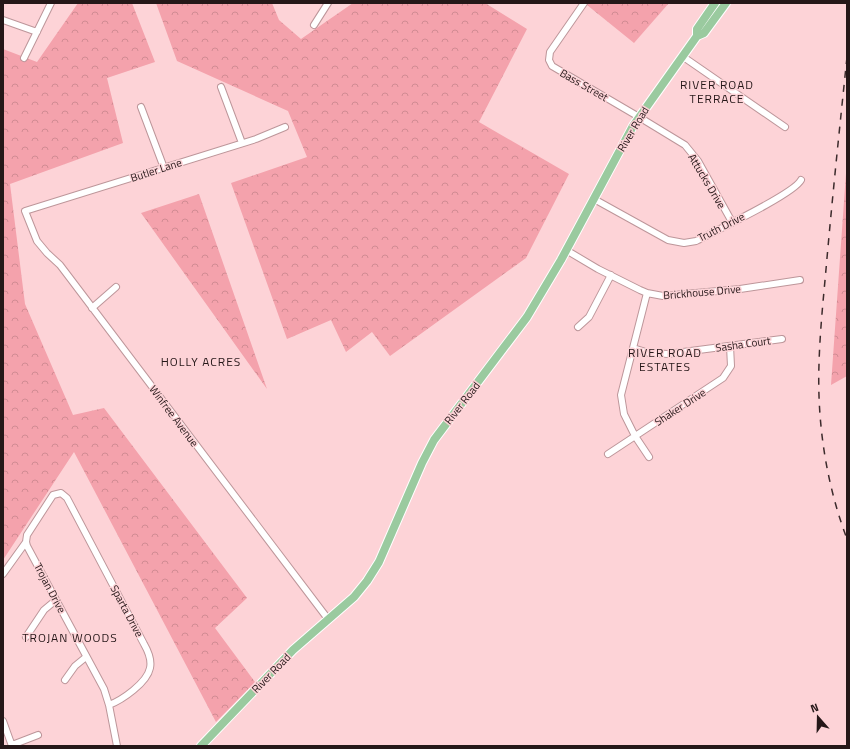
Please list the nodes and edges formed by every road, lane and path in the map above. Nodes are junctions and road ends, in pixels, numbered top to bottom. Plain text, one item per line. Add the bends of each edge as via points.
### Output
1 (52, 3) edge
2 (328, 3) edge
3 (584, 3) edge
4 (715, 3) edge
5 (726, 3) edge
6 (3, 20) edge
7 (314, 25) dead end
8 (37, 32) junction
9 (696, 36) junction
10 (682, 56) junction
11 (24, 58) dead end
12 (221, 87) dead end
13 (141, 108) dead end
14 (639, 117) junction
15 (286, 127) dead end
16 (785, 127) dead end
17 (242, 143) junction
18 (164, 168) junction
19 (801, 180) dead end
20 (594, 199) junction
21 (25, 211) joint
22 (732, 222) junction
23 (566, 250) junction
24 (611, 276) junction
25 (800, 280) dead end
26 (116, 287) dead end
27 (647, 293) junction
28 (92, 308) junction
29 (578, 327) dead end
30 (782, 339) dead end
31 (730, 346) junction
32 (633, 348) junction
33 (636, 436) junction
34 (608, 454) dead end
35 (649, 457) dead end
36 (26, 542) junction
37 (3, 574) edge
38 (56, 600) junction
39 (328, 619) junction
40 (26, 637) dead end
41 (86, 657) junction
42 (65, 680) dead end
43 (109, 705) junction
44 (3, 721) edge
45 (38, 735) dead end
46 (12, 746) edge
47 (117, 746) edge
48 (201, 746) edge

1 - 8 street
2 - 7 street
3 - 14 street, Bass Street via 550,52 550,63
4 - 9 main road, River Road via 697,29
5 - 9 main road, River Road via 704,33
6 - 8 street
8 - 11 street
9 - 10 main road, River Road
10 - 14 main road, River Road
10 - 16 street
12 - 17 street
13 - 18 street
14 - 20 main road, River Road
14 - 22 street, Attucks Drive via 679,141 690,151
15 - 17 street, Butler Lane
17 - 18 street, Butler Lane
18 - 21 street, Butler Lane
19 - 22 street, Truth Drive via 782,195
20 - 22 street, Truth Drive via 652,232 678,243 696,241
20 - 23 main road, River Road
21 - 28 street, Winfree Avenue via 42,247 60,265
23 - 24 street, Brickhouse Drive
23 - 39 main road, River Road via 515,336 434,440 374,572 354,596
24 - 27 street, Brickhouse Drive
24 - 29 street via 589,317
25 - 27 street, Brickhouse Drive via 671,296
26 - 28 street
27 - 32 street
28 - 39 street, Winfree Avenue
30 - 31 street, Sasha Court
31 - 32 street, Sasha Court via 668,354 649,353
31 - 33 street, Shaker Drive via 731,366 723,378
32 - 33 street via 621,396 624,414
33 - 34 street, Shaker Drive
33 - 35 street
36 - 37 street
36 - 38 street, Trojan Drive
36 - 43 street, Sparta Drive via 27,535 53,495 63,494 150,658 150,668 146,677 125,697
38 - 40 street via 44,610
38 - 41 street, Trojan Drive
39 - 48 main road, River Road via 293,650
41 - 42 street via 75,666
41 - 43 street, Trojan Drive via 104,689
43 - 47 street, Trojan Drive
44 - 46 street
45 - 46 street

